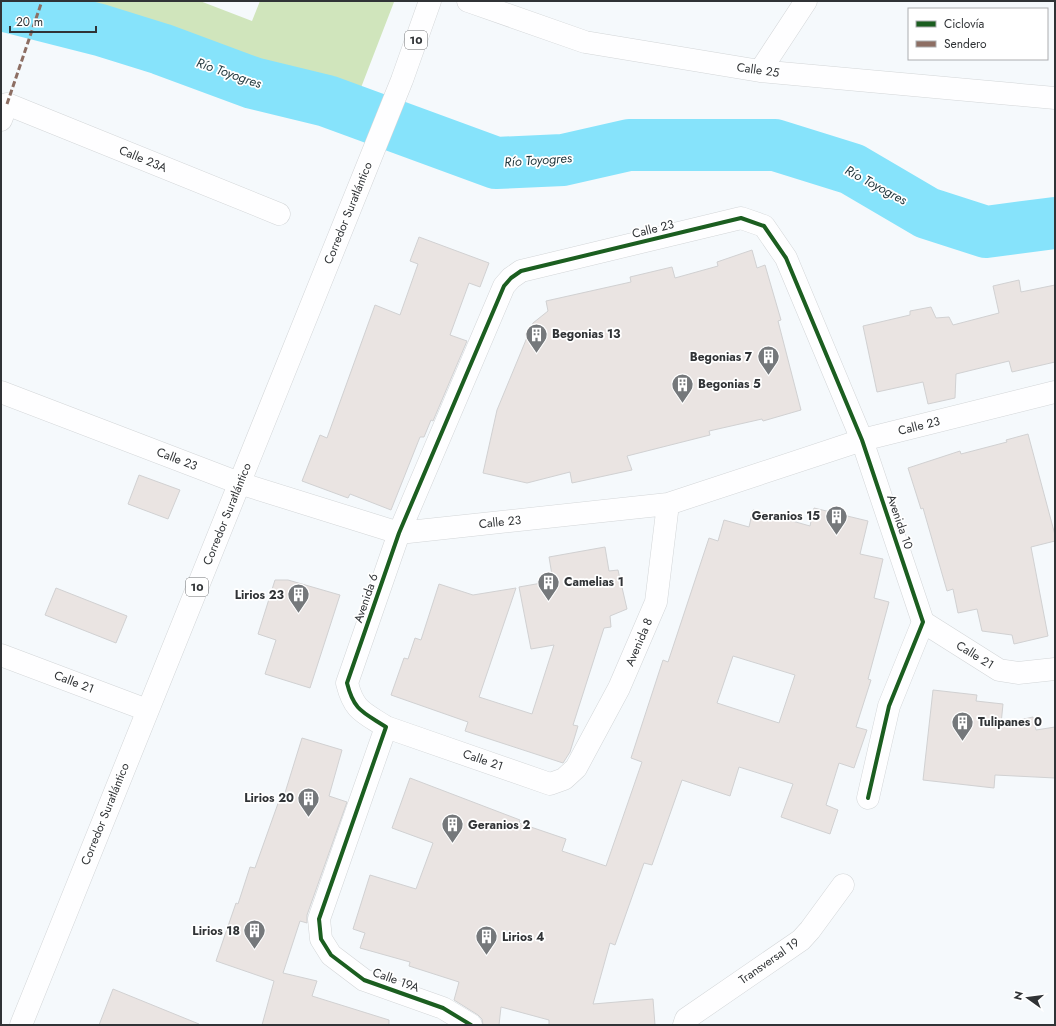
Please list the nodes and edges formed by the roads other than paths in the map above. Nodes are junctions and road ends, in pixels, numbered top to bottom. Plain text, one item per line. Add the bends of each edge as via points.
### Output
1 (430, 1) edge
2 (468, 1) edge
3 (806, 1) edge
4 (760, 71) junction
5 (1055, 98) edge
6 (4, 112) edge
7 (279, 214) dead end
8 (786, 258) joint
9 (511, 278) joint
10 (1, 392) edge
11 (1055, 392) edge
12 (862, 440) junction
13 (239, 483) junction
14 (668, 504) junction
15 (399, 533) junction
16 (923, 622) junction
17 (1, 655) edge
18 (1055, 668) edge
19 (147, 710) junction
20 (386, 727) junction
21 (576, 768) joint
22 (868, 798) dead end
23 (843, 885) dead end
24 (20, 1025) edge
25 (471, 1025) edge
26 (684, 1025) edge

1 - 13 street, Corredor Suratlántico / 10 via 402,80
2 - 4 street, Calle 25 via 585,42
3 - 4 street
4 - 5 street, Calle 25
6 - 7 street, Calle 23A
8 - 9 street, Calle 23 via 764,226 741,218 521,271
8 - 12 street, Avenida 10
9 - 15 street, Avenida 6 via 504,286
10 - 13 street, Calle 23
11 - 12 street, Calle 23
12 - 14 street, Calle 23
12 - 16 street, Avenida 10
13 - 15 street, Calle 23
13 - 19 street, Corredor Suratlántico / 10
14 - 15 street, Calle 23
14 - 21 street, Avenida 8 via 656,602 619,688
15 - 20 street, Avenida 6 via 347,683 351,699 360,710
16 - 18 street, Calle 21 via 981,661 999,670 1018,673
16 - 22 street via 889,706
17 - 19 street, Calle 21
19 - 24 street, Corredor Suratlántico / 10
20 - 21 street, Calle 21 via 550,784 564,779
20 - 25 street, Calle 19A via 319,919 321,939 331,955 364,980 443,1008
23 - 26 street, Transversal 19 via 800,940 686,1019

